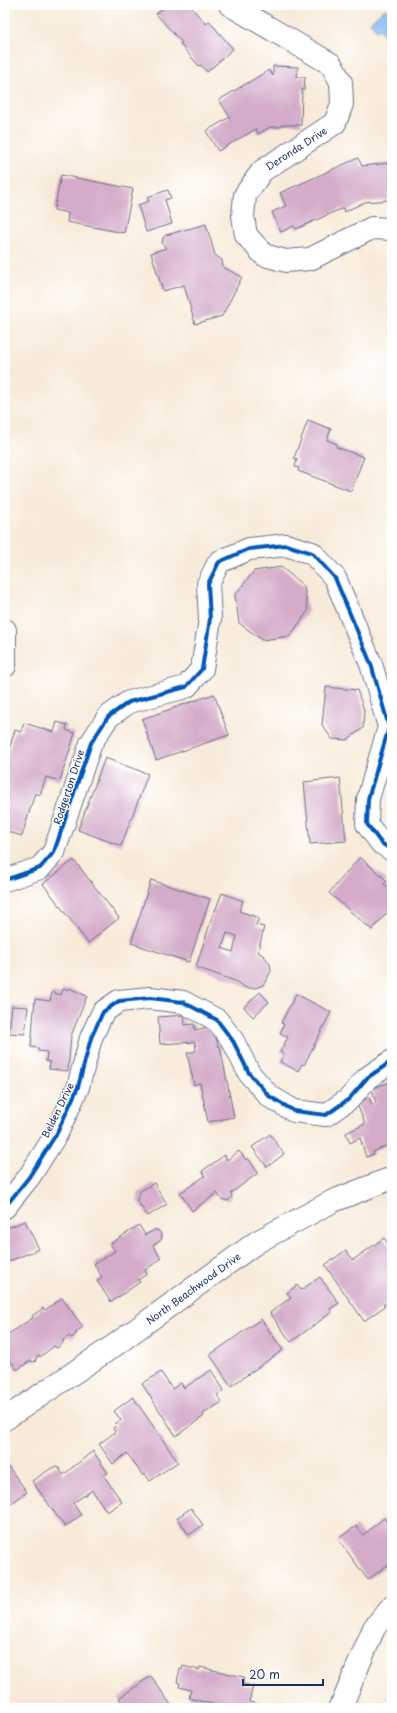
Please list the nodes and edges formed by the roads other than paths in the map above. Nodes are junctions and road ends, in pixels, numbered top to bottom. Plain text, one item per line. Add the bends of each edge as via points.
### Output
1 (230, 5) edge
2 (392, 229) edge
3 (5, 630) edge
4 (5, 666) edge
5 (392, 850) edge
6 (5, 878) edge
7 (392, 1060) edge
8 (392, 1178) edge
9 (5, 1207) edge
10 (5, 1419) edge
11 (392, 1606) edge
12 (339, 1708) edge

1 - 2 street, Deronda Drive via 331,64 341,82 342,104 335,123 262,171 245,195 243,216 246,235 264,255 286,261 310,259 372,228
3 - 4 street
5 - 6 street, Rodgerton Drive via 381,843 367,824 368,799 389,727 371,664 335,578 312,553 286,545 249,549 219,562 208,584 210,619 202,668 186,687 130,702 108,717 91,743 54,852 40,868
7 - 9 street, Belden Drive via 367,1078 349,1099 326,1115 294,1111 269,1096 249,1073 233,1041 217,1020 182,1002 150,998 119,1001 103,1012 91,1038 78,1087 57,1134 29,1177
8 - 10 street, North Beachwood Drive via 333,1201 257,1242 115,1345
11 - 12 street via 374,1628

